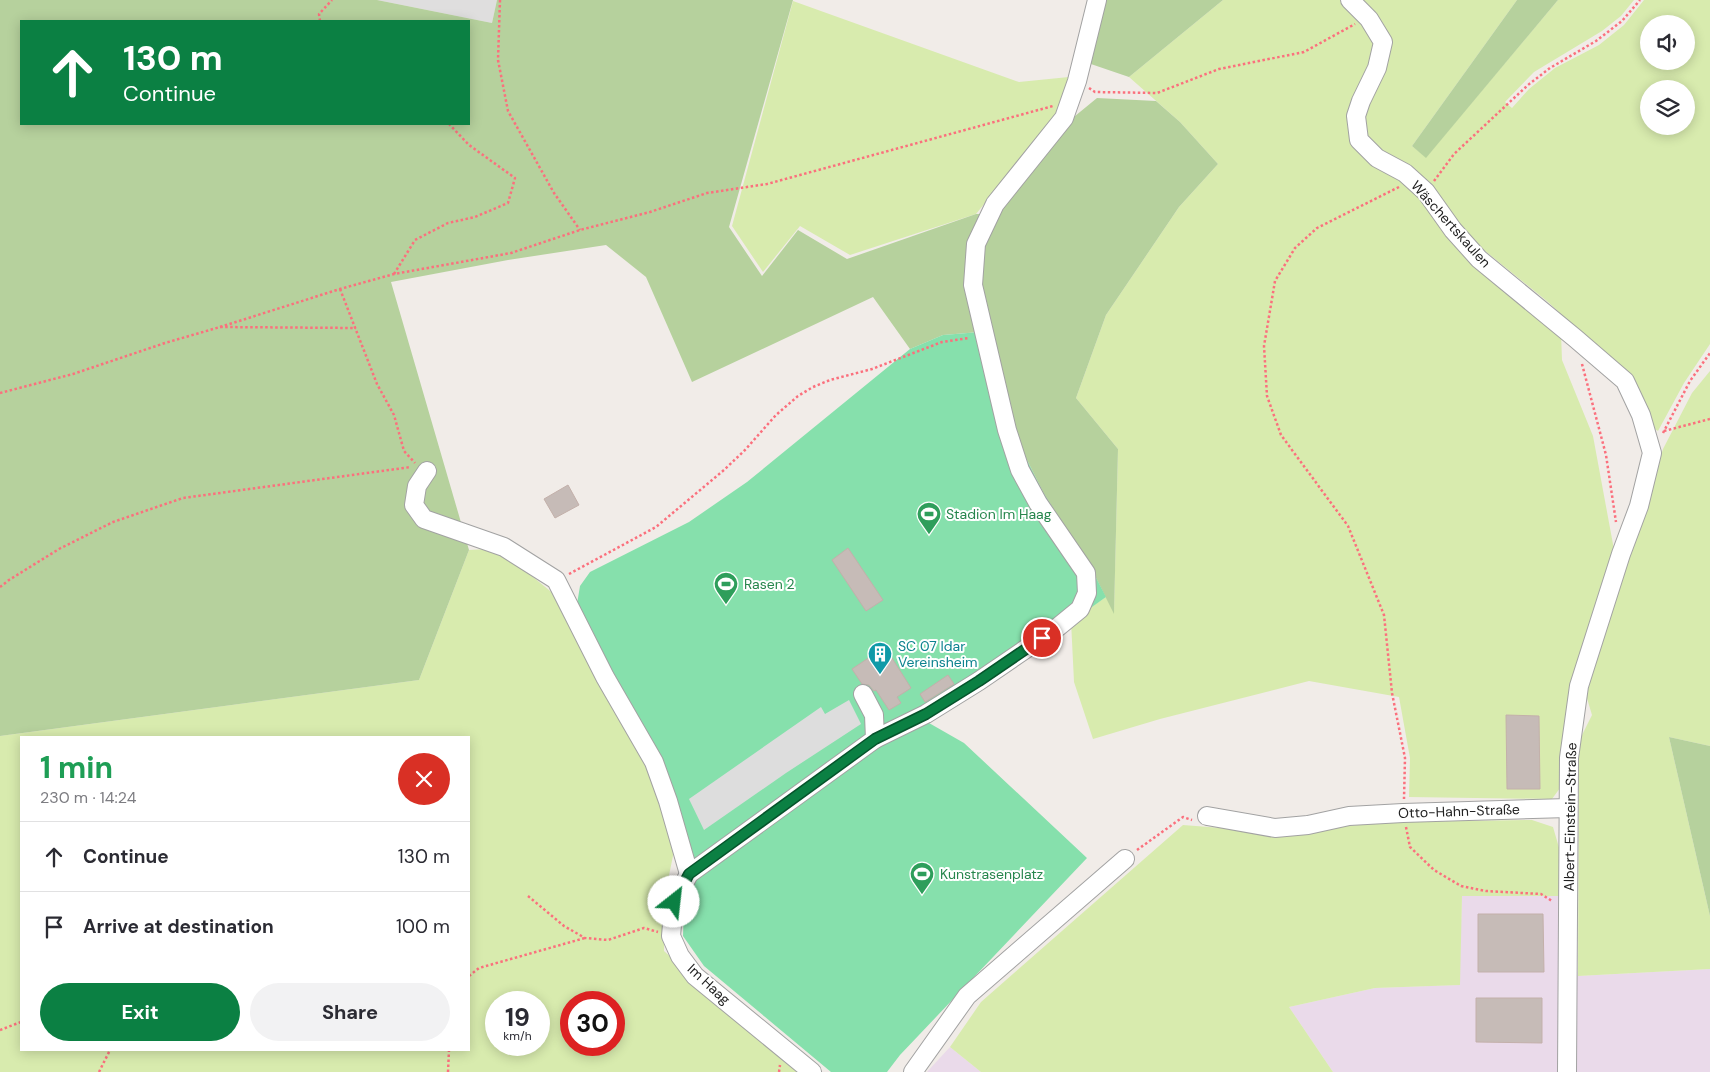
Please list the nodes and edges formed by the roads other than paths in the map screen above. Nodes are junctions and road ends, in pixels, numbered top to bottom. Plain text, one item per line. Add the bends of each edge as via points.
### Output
1 (1097, 0) edge
2 (1350, 0) edge
3 (1652, 453) joint
4 (427, 471) dead end
5 (863, 694) dead end
6 (875, 739) junction
7 (1568, 808) junction
8 (1207, 816) road end
9 (1125, 859) road end
10 (689, 874) junction
11 (812, 1072) edge
12 (913, 1072) edge
13 (1567, 1072) edge

1 - 6 street via 1077,81 1064,118 995,204 976,244 973,285 1006,430 1020,470 1038,503 1086,573 1087,593 1080,609 979,681 926,714
2 - 3 street, Wäschertskaulen via 1369,19 1383,42 1377,68 1356,116 1359,140 1377,158 1405,173 1419,186 1478,259 1625,381 1641,415
3 - 7 street, Albert-Einstein-Straße via 1579,686 1568,758
4 - 10 street via 417,486 414,505 424,518 504,547 556,580 605,677 654,762
5 - 6 street via 874,715
6 - 10 street
7 - 8 street, Otto-Hahn-Straße via 1349,816 1274,828
7 - 13 street, Albert-Einstein-Straße
9 - 12 street via 967,996
10 - 11 street, Im Haag via 674,902 671,936 680,956 695,976

